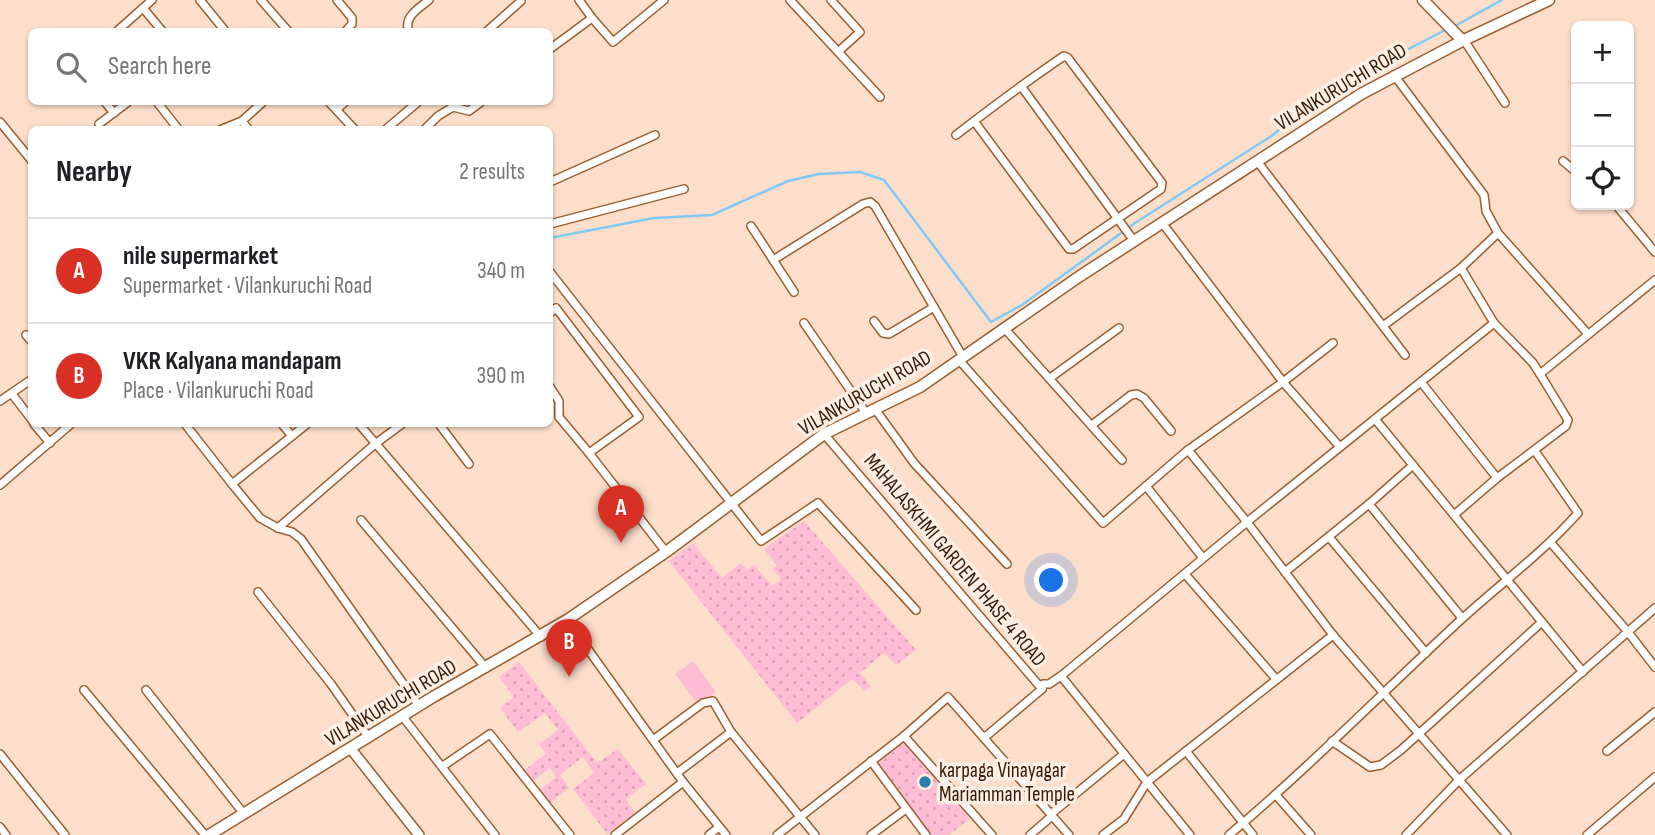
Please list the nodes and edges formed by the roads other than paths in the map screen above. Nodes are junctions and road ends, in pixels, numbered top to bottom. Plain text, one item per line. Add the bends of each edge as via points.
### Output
1 (152, 0) edge
2 (200, 0) edge
3 (261, 0) edge
4 (429, 0) edge
5 (579, 0) edge
6 (664, 0) edge
7 (790, 0) edge
8 (831, 0) edge
9 (1423, 0) edge
10 (1549, 0) edge
11 (340, 1) edge
12 (521, 1) edge
13 (143, 8) junction
14 (592, 18) junction
15 (120, 28) edge
16 (160, 28) edge
17 (223, 28) edge
18 (286, 28) edge
19 (348, 28) edge
20 (407, 28) edge
21 (491, 28) edge
22 (1462, 39) junction
23 (553, 47) edge
24 (839, 51) junction
25 (1394, 75) junction
26 (1020, 86) junction
27 (880, 97) dead end
28 (1505, 103) dead end
29 (107, 105) edge
30 (124, 105) edge
31 (159, 105) edge
32 (260, 105) edge
33 (332, 105) edge
34 (342, 105) edge
35 (414, 105) edge
36 (477, 105) edge
37 (337, 109) junction
38 (114, 113) junction
39 (242, 121) junction
40 (432, 121) junction
41 (974, 121) junction
42 (0, 122) edge
43 (99, 124) dead end
44 (176, 126) edge
45 (230, 126) edge
46 (246, 126) edge
47 (352, 126) edge
48 (390, 126) edge
49 (428, 126) edge
50 (435, 126) edge
51 (655, 135) dead end
52 (956, 135) dead end
53 (28, 156) edge
54 (1257, 161) junction
55 (1563, 161) dead end
56 (1571, 168) edge
57 (553, 181) edge
58 (684, 189) dead end
59 (1620, 210) edge
60 (1120, 222) junction
61 (553, 223) edge
62 (1163, 224) junction
63 (751, 226) dead end
64 (1498, 233) junction
65 (1134, 241) junction
66 (1655, 252) edge
67 (773, 260) junction
68 (1461, 268) junction
69 (553, 276) edge
70 (1655, 280) edge
71 (794, 292) dead end
72 (934, 307) junction
73 (553, 310) edge
74 (874, 321) dead end
75 (804, 323) dead end
76 (1494, 323) junction
77 (1383, 326) junction
78 (1119, 328) dead end
79 (1005, 329) junction
80 (1588, 334) junction
81 (1333, 343) dead end
82 (1405, 355) dead end
83 (961, 358) junction
84 (1540, 374) junction
85 (1050, 378) junction
86 (28, 382) edge
87 (1283, 382) junction
88 (1421, 382) junction
89 (553, 392) edge
90 (12, 394) junction
91 (0, 401) edge
92 (870, 411) junction
93 (28, 415) edge
94 (1375, 419) junction
95 (1092, 425) junction
96 (37, 427) edge
97 (68, 427) edge
98 (187, 427) edge
99 (284, 427) edge
100 (303, 427) edge
101 (361, 427) edge
102 (398, 427) edge
103 (441, 427) edge
104 (1171, 430) dead end
105 (824, 434) junction
106 (292, 436) junction
107 (50, 443) junction
108 (375, 444) junction
109 (1340, 447) junction
110 (1188, 450) junction
111 (1535, 451) junction
112 (589, 453) junction
113 (1122, 460) dead end
114 (469, 464) dead end
115 (1413, 465) junction
116 (0, 472) edge
117 (1497, 478) junction
118 (3, 482) edge
119 (232, 484) junction
120 (1146, 486) junction
121 (730, 504) junction
122 (1369, 504) junction
123 (1454, 515) junction
124 (361, 520) dead end
125 (1247, 522) junction
126 (278, 528) junction
127 (1329, 537) junction
128 (1551, 543) junction
129 (666, 552) junction
130 (1203, 558) junction
131 (1007, 564) dead end
132 (1285, 572) junction
133 (1185, 574) junction
134 (1506, 579) junction
135 (258, 592) dead end
136 (1655, 608) edge
137 (916, 610) dead end
138 (1462, 618) junction
139 (567, 620) junction
140 (1542, 622) junction
141 (1628, 632) junction
142 (1333, 635) junction
143 (541, 637) junction
144 (1426, 653) junction
145 (1655, 667) edge
146 (486, 668) junction
147 (1583, 672) junction
148 (1061, 676) junction
149 (1276, 679) junction
150 (1042, 689) junction
151 (83, 690) dead end
152 (146, 690) dead end
153 (1384, 692) junction
154 (419, 706) junction
155 (1655, 712) edge
156 (403, 717) junction
157 (731, 732) junction
158 (1419, 735) junction
159 (904, 736) junction
160 (369, 738) junction
161 (984, 738) junction
162 (653, 740) junction
163 (1332, 741) junction
164 (351, 749) junction
165 (1186, 751) junction
166 (1607, 751) dead end
167 (0, 754) edge
168 (1124, 754) junction
169 (871, 761) junction
170 (443, 766) junction
171 (677, 773) junction
172 (1655, 777) edge
173 (1460, 779) junction
174 (683, 782) junction
175 (1147, 782) junction
176 (1276, 795) junction
177 (906, 809) junction
178 (244, 814) junction
179 (1051, 815) junction
180 (801, 817) junction
181 (1244, 822) junction
182 (0, 827) edge
183 (719, 827) junction
184 (1503, 834) edge
185 (6, 835) edge
186 (65, 835) edge
187 (207, 835) edge
188 (419, 835) edge
189 (495, 835) edge
190 (570, 835) edge
191 (615, 835) edge
192 (709, 835) edge
193 (726, 835) edge
194 (777, 835) edge
195 (815, 835) edge
196 (871, 835) edge
197 (926, 835) edge
198 (992, 835) edge
199 (1030, 835) edge
200 (1069, 835) edge
201 (1103, 835) edge
202 (1190, 835) edge
203 (1229, 835) edge
204 (1253, 835) edge
205 (1311, 835) edge
206 (1405, 835) edge
207 (1587, 835) edge

1 - 13 street
2 - 17 street
3 - 18 street
4 - 20 street via 407,19
5 - 14 street
6 - 14 street via 612,42
7 - 24 street
8 - 24 street via 860,32
9 - 22 main road
10 - 22 main road, VILANKURUCHI ROAD
11 - 19 street via 352,18
12 - 21 street
13 - 15 street
13 - 16 street
14 - 23 street
22 - 25 main road, VILANKURUCHI ROAD
22 - 28 street
24 - 27 street
25 - 54 main road, VILANKURUCHI ROAD
25 - 64 street via 1484,195 1486,211
26 - 41 street
26 - 60 street
26 - 60 street via 1064,56 1068,58 1162,183 1161,189
29 - 38 street
30 - 38 street
31 - 44 street
32 - 39 street
33 - 37 street
34 - 37 street
35 - 48 street
36 - 40 street via 468,111 453,107
37 - 47 street
38 - 43 street
39 - 45 street
39 - 46 street
40 - 49 street
40 - 50 street
41 - 52 street
41 - 60 street via 1069,249
42 - 53 street
51 - 57 street
54 - 62 main road, VILANKURUCHI ROAD
54 - 77 street
55 - 56 street
58 - 61 street
59 - 66 street
60 - 65 street
62 - 65 main road, VILANKURUCHI ROAD
62 - 87 street
63 - 67 street
64 - 68 street
64 - 80 street
65 - 79 main road, VILANKURUCHI ROAD
67 - 71 street
67 - 72 street via 870,202
68 - 76 street
68 - 77 street
69 - 121 street
70 - 80 street
72 - 74 street via 887,334
72 - 83 street
73 - 112 street via 556,308 639,416
75 - 92 street
76 - 84 street
76 - 88 street, MAHALASKHMI GARDEN PHASE 4 ROAD
77 - 82 street
78 - 85 street
79 - 83 main road, VILANKURUCHI ROAD
79 - 85 street
80 - 84 street
81 - 87 street
83 - 92 main road, VILANKURUCHI ROAD via 919,387
83 - 120 street via 1103,523
84 - 111 street via 1568,421
85 - 95 street
86 - 90 street
87 - 109 street
87 - 110 street
88 - 94 street, MAHALASKHMI GARDEN PHASE 4 ROAD
88 - 117 street
89 - 112 street via 559,401 559,416
90 - 91 street
90 - 93 street
92 - 105 main road, VILANKURUCHI ROAD
92 - 131 street
94 - 109 street, MAHALASKHMI GARDEN PHASE 4 ROAD
94 - 115 street
95 - 104 street via 1137,394
95 - 113 street
96 - 107 street
97 - 107 street
98 - 119 street
99 - 106 street
100 - 106 street
101 - 108 street
102 - 108 street
103 - 114 street
105 - 121 main road, VILANKURUCHI ROAD
105 - 150 street, MAHALASKHMI GARDEN PHASE 4 ROAD
106 - 119 street
107 - 118 street
108 - 126 street
108 - 143 street
109 - 125 street, MAHALASKHMI GARDEN PHASE 4 ROAD
110 - 120 street
110 - 125 street
111 - 117 street
111 - 128 street via 1578,513
112 - 129 street
115 - 122 street
115 - 123 street
116 - 118 street
117 - 123 street
119 - 126 street via 260,517
120 - 130 street
121 - 129 main road, VILANKURUCHI ROAD
121 - 137 street via 761,541 818,503
122 - 127 street
122 - 138 street
123 - 134 street
124 - 146 street
125 - 130 street, MAHALASKHMI GARDEN PHASE 4 ROAD
125 - 132 street
126 - 154 street via 301,539
127 - 132 street
127 - 144 street
128 - 134 street
128 - 141 street
129 - 139 main road, VILANKURUCHI ROAD
130 - 133 street, MAHALASKHMI GARDEN PHASE 4 ROAD
132 - 142 street
133 - 148 street, MAHALASKHMI GARDEN PHASE 4 ROAD
133 - 149 street
134 - 138 street
134 - 140 street
135 - 160 street
136 - 141 street
138 - 144 street
139 - 143 main road, VILANKURUCHI ROAD
139 - 162 street
140 - 147 street
140 - 158 street
141 - 145 street
141 - 147 street
142 - 149 street
142 - 153 street
143 - 146 main road, VILANKURUCHI ROAD
144 - 153 street
146 - 154 main road, VILANKURUCHI ROAD
147 - 173 street
148 - 150 street, MAHALASKHMI GARDEN PHASE 4 ROAD via 1043,684
148 - 168 street
149 - 165 street
150 - 161 street
151 - 187 street
152 - 178 street
153 - 158 street
153 - 163 street
154 - 156 main road, VILANKURUCHI ROAD
155 - 166 street
156 - 160 main road, VILANKURUCHI ROAD
156 - 170 street
157 - 162 street via 713,701
157 - 171 street
157 - 180 street
158 - 163 street via 1375,768
158 - 173 street
159 - 161 street via 948,697
159 - 169 street
159 - 198 street
160 - 164 main road, VILANKURUCHI ROAD
161 - 179 street
162 - 171 street
163 - 176 street
164 - 178 main road, VILANKURUCHI ROAD
164 - 188 street
165 - 175 street
165 - 181 street
167 - 186 street
168 - 175 street
168 - 179 street
169 - 177 street
169 - 180 street
170 - 189 street
170 - 190 street via 490,734
171 - 174 street
172 - 207 street
173 - 184 street
173 - 206 street
174 - 183 street
174 - 191 street
175 - 201 street via 1124,819
175 - 202 street
176 - 181 street
176 - 205 street
177 - 196 street
177 - 197 street
178 - 187 main road, VILANKURUCHI ROAD
179 - 199 street
179 - 200 street
180 - 194 street
180 - 195 street
181 - 203 street
181 - 204 street
182 - 185 street
183 - 192 street
183 - 193 street

